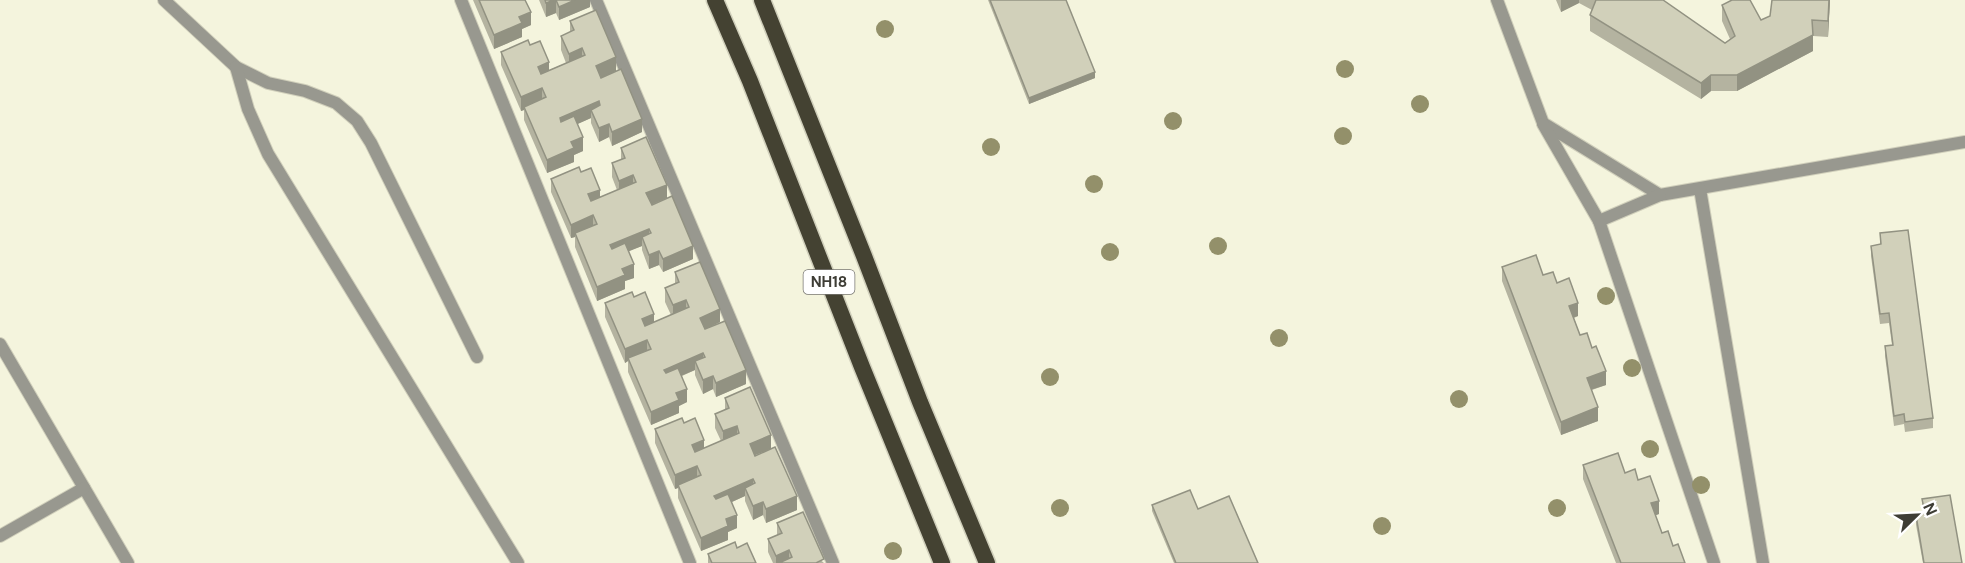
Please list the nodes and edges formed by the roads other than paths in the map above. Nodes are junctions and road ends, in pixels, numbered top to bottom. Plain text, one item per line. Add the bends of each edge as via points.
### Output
1 (164, 0) edge
2 (461, 0) edge
3 (596, 0) edge
4 (715, 0) edge
5 (762, 0) edge
6 (1497, 0) edge
7 (236, 67) junction
8 (1542, 123) junction
9 (1965, 142) edge
10 (1700, 189) junction
11 (1660, 195) junction
12 (1599, 221) junction
13 (0, 344) edge
14 (477, 357) dead end
15 (84, 488) junction
16 (0, 536) edge
17 (128, 563) edge
18 (518, 563) edge
19 (690, 563) edge
20 (833, 563) edge
21 (942, 563) edge
22 (987, 563) edge
23 (1714, 563) edge
24 (1763, 563) edge

1 - 7 street
2 - 19 street
3 - 20 street
4 - 21 highway, NH18
5 - 22 highway, NH18
6 - 8 street
7 - 14 street via 268,83 336,103 357,121 372,142
7 - 18 street via 268,154
8 - 11 street
8 - 12 street
9 - 10 street
10 - 11 street
10 - 24 street
11 - 12 street
12 - 23 street
13 - 15 street
15 - 16 street
15 - 17 street

